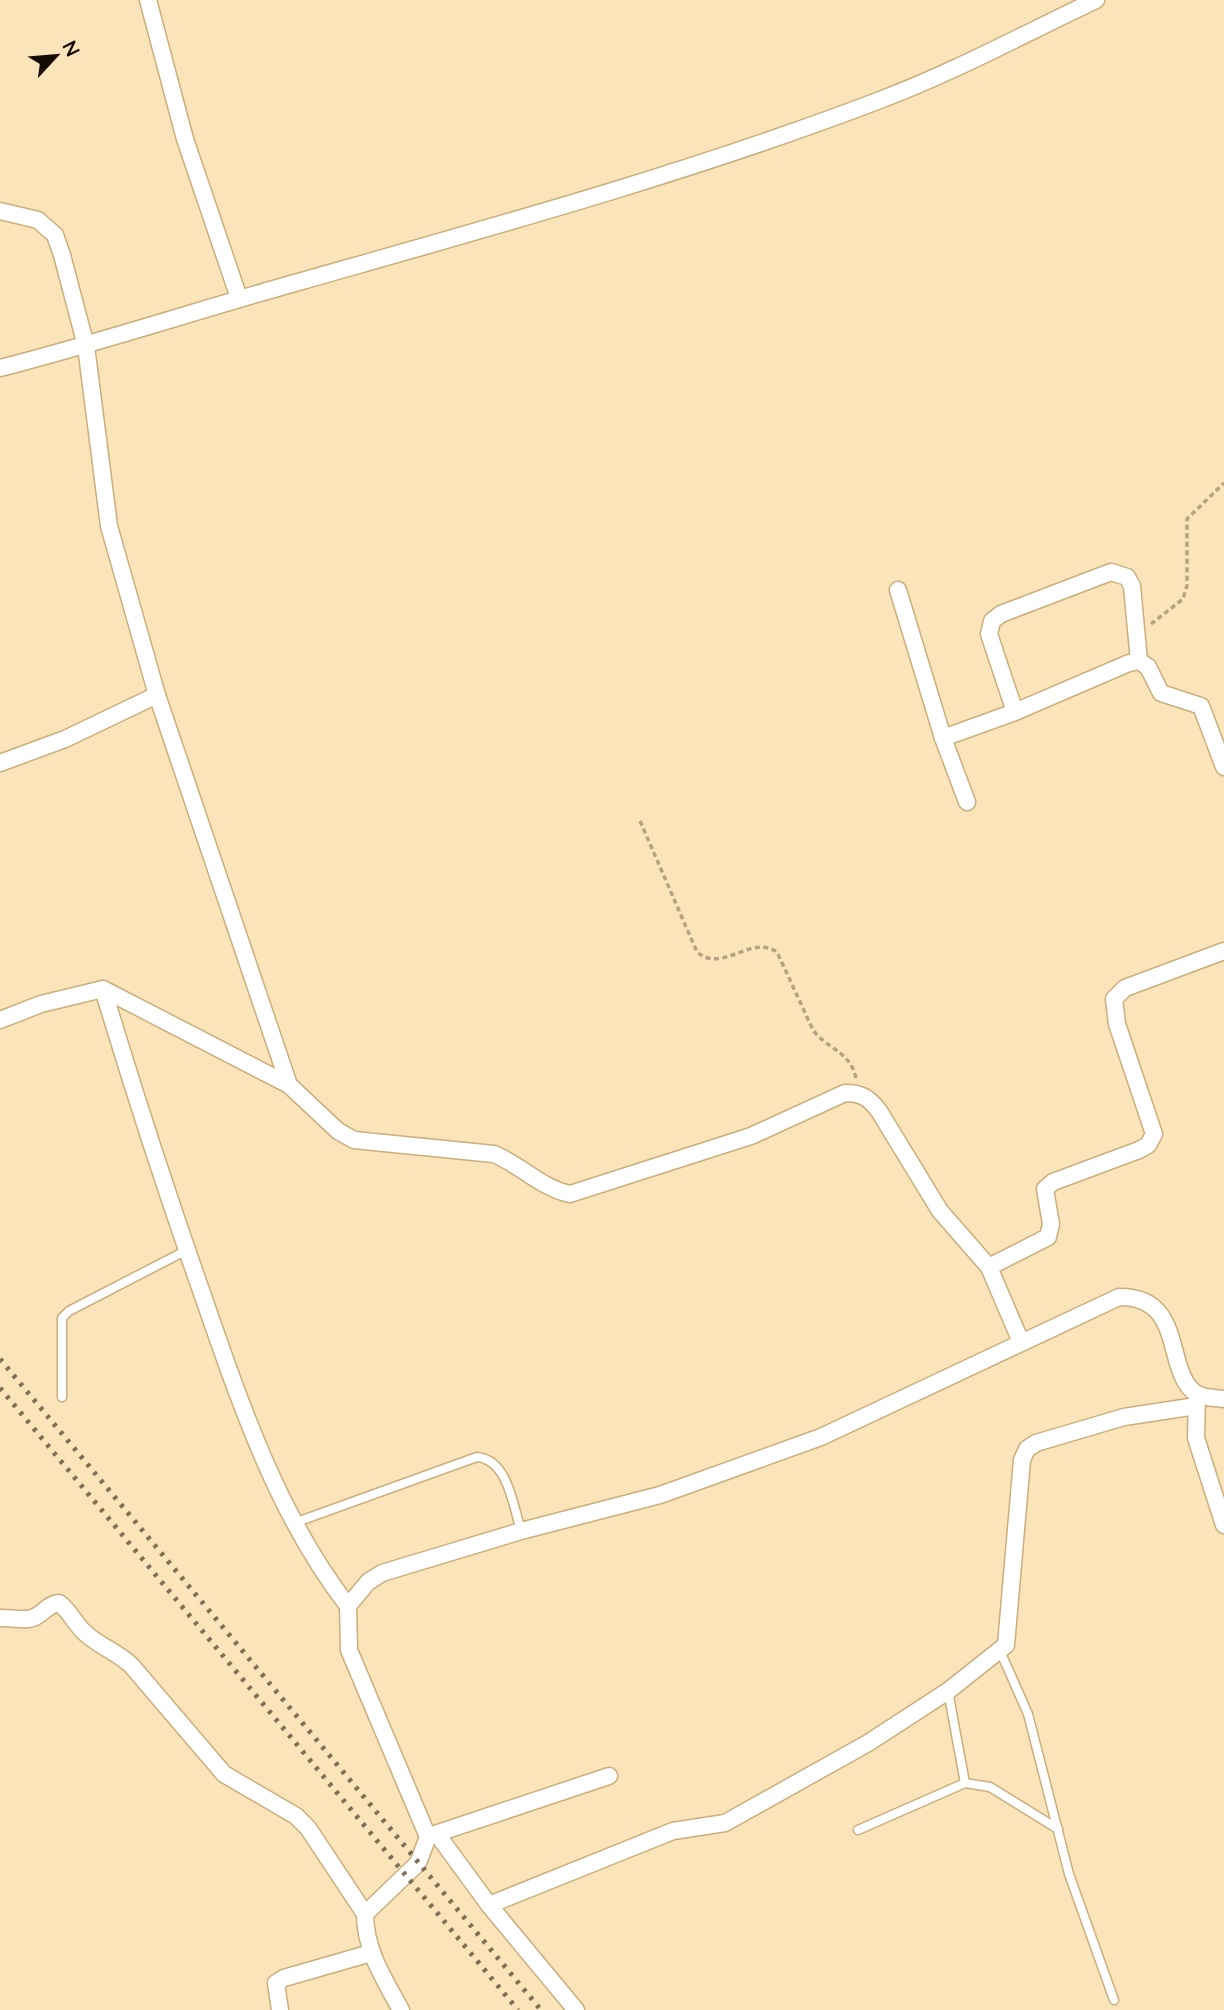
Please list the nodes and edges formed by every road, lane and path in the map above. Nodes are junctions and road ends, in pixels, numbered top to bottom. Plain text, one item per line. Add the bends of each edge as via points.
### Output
1 (148, 0) edge
2 (1096, 0) edge
3 (0, 211) edge
4 (239, 298) junction
5 (86, 346) junction
6 (0, 368) edge
7 (1224, 483) edge
8 (898, 590) dead end
9 (1137, 634) junction
10 (1139, 661) junction
11 (157, 695) junction
12 (1015, 712) junction
13 (943, 738) junction
14 (0, 763) edge
15 (1224, 766) edge
16 (967, 802) dead end
17 (640, 821) dead end
18 (1224, 951) edge
19 (103, 989) junction
20 (0, 1020) edge
21 (289, 1085) junction
22 (859, 1093) junction
23 (187, 1250) junction
24 (989, 1268) junction
25 (1021, 1342) junction
26 (62, 1397) dead end
27 (1224, 1399) edge
28 (1197, 1400) junction
29 (294, 1523) junction
30 (1224, 1525) edge
31 (521, 1531) junction
32 (348, 1606) junction
33 (0, 1618) edge
34 (1000, 1653) junction
35 (948, 1691) junction
36 (609, 1776) dead end
37 (965, 1783) junction
38 (1058, 1829) junction
39 (858, 1830) dead end
40 (432, 1835) junction
41 (489, 1905) junction
42 (365, 1914) junction
43 (371, 1953) junction
44 (1114, 2000) dead end
45 (280, 2010) edge
46 (401, 2010) edge
47 (576, 2010) edge

1 - 4 street via 185,139
2 - 4 street via 880,100 641,181
3 - 5 street via 38,220 55,235
4 - 5 street
5 - 6 street
5 - 11 street via 108,526
7 - 9 path via 1187,519 1183,599
8 - 13 street
9 - 10 street
9 - 12 street via 1132,586 1119,573 1111,572 1001,614 992,621 989,634
10 - 12 street
10 - 15 street via 1148,667 1161,692 1201,706
11 - 14 street via 65,739
11 - 21 street
12 - 13 street
13 - 16 street
17 - 22 path via 697,952 715,960 758,947 778,952 813,1030 849,1058
18 - 24 street via 1125,988 1114,999 1117,1024 1154,1134 1139,1150 1053,1182 1045,1189 1051,1224 1048,1237
19 - 20 street via 41,1004
19 - 21 street
19 - 23 street
21 - 22 street via 354,1140 494,1154 553,1190 570,1194 751,1136 845,1093
22 - 24 street via 879,1111 940,1211
23 - 26 lane via 62,1318
23 - 29 street via 227,1366
24 - 25 street
25 - 28 street via 1119,1297 1138,1297 1155,1308 1167,1328
25 - 31 street via 821,1437 660,1495
27 - 28 street
28 - 30 street via 1196,1438
28 - 34 street via 1027,1449 1022,1460 1009,1636
29 - 31 lane via 477,1457 490,1458 500,1467
29 - 32 street via 323,1574
31 - 32 street via 382,1573
32 - 40 street via 349,1650
33 - 42 street via 29,1619 50,1604 65,1607 87,1636 131,1665 224,1774 296,1816 308,1828
34 - 35 street
34 - 38 lane via 1028,1714
35 - 37 lane
35 - 41 street via 868,1743 725,1822 673,1831
36 - 40 street
37 - 38 lane via 990,1787
37 - 39 lane
38 - 44 lane via 1069,1874
40 - 41 street
40 - 42 street via 418,1863
41 - 47 street
42 - 43 street
43 - 45 street via 276,1983
43 - 46 street

